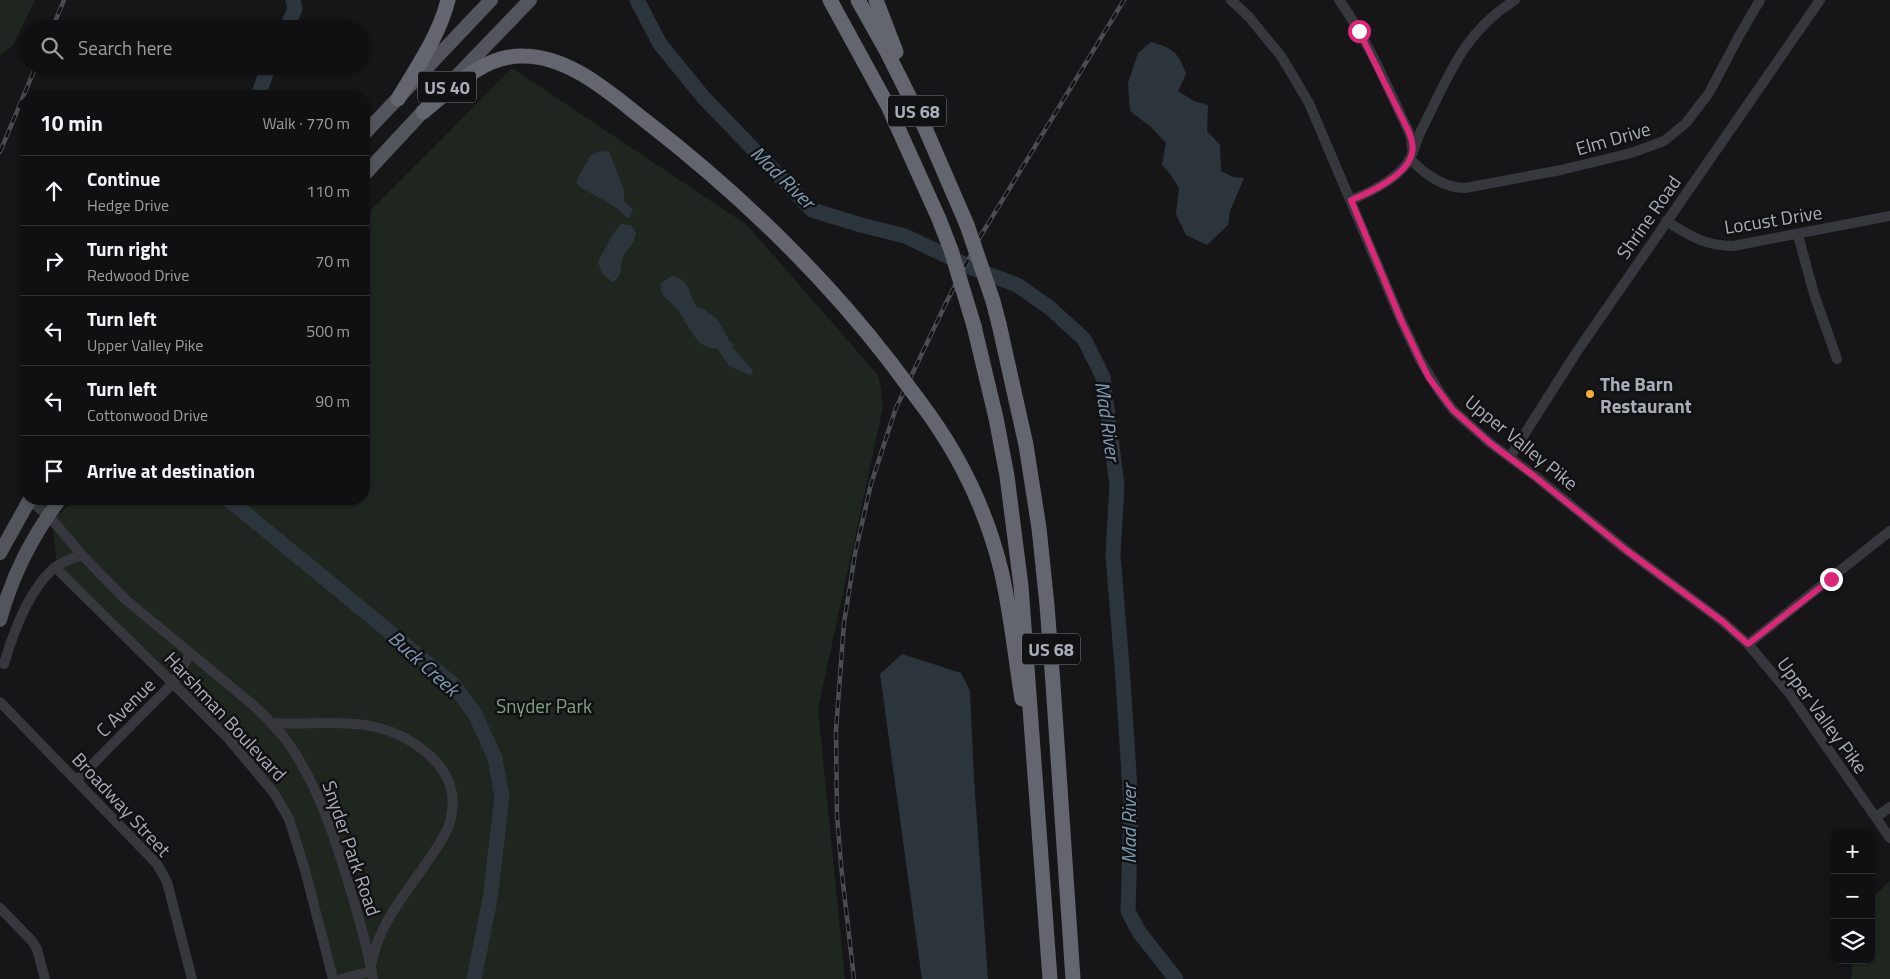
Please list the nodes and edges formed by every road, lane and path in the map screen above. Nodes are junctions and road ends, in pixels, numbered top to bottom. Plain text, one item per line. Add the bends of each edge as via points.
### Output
1 (448, 0) edge
2 (491, 0) edge
3 (530, 0) edge
4 (830, 0) edge
5 (858, 0) edge
6 (876, 0) edge
7 (1232, 0) edge
8 (1339, 0) edge
9 (1515, 0) edge
10 (1760, 0) edge
11 (1820, 0) edge
12 (398, 98) junction
13 (423, 112) junction
14 (370, 128) edge
15 (925, 128) junction
16 (1411, 156) junction
17 (370, 169) edge
18 (1351, 200) junction
19 (1890, 216) edge
20 (1666, 220) junction
21 (1798, 235) junction
22 (1837, 359) dead end
23 (1510, 457) junction
24 (26, 505) edge
25 (36, 505) edge
26 (56, 505) edge
27 (48, 515) junction
28 (1890, 531) edge
29 (0, 553) edge
30 (82, 554) junction
31 (55, 566) junction
32 (1, 614) edge
33 (1748, 644) junction
34 (190, 653) junction
35 (4, 664) dead end
36 (173, 682) junction
37 (0, 702) edge
38 (271, 723) junction
39 (77, 780) junction
40 (1038, 798) junction
41 (1890, 807) edge
42 (1876, 817) junction
43 (1890, 838) edge
44 (0, 908) edge
45 (372, 972) edge
46 (45, 979) edge
47 (192, 979) edge
48 (333, 979) edge
49 (341, 979) edge
50 (1050, 979) edge
51 (1074, 979) edge

1 - 12 highway via 431,44
2 - 12 main road, US 40
3 - 13 main road, US 40
4 - 40 highway, US 68, bridge via 888,106 939,219 974,326 996,418 1014,523
5 - 15 highway, US 68
6 - 15 highway
7 - 18 street, Upper Valley Pike via 1266,36 1296,79
8 - 16 street via 1376,62 1408,130
9 - 16 street via 1491,17 1469,40 1443,85
10 - 16 street, Elm Drive via 1698,110 1676,133 1652,147 1562,170 1465,188 1444,184 1423,172
11 - 20 street, Shrine Road
12 - 14 main road, US 40
13 - 17 main road, US 40
13 - 40 highway, bridge via 472,73 495,60 536,57 568,67 624,104 739,199 843,305 920,402 965,473 993,544 1010,614
15 - 51 highway, US 68, bridge via 967,225 993,301 1026,445 1040,538 1052,664
16 - 18 street via 1380,187
18 - 23 street, Upper Valley Pike via 1429,378 1453,410
19 - 21 street, Locust Drive
20 - 21 street, Locust Drive via 1701,241 1721,246
20 - 23 street, Shrine Road
21 - 22 street
23 - 33 street, Upper Valley Pike
24 - 29 main road
25 - 27 street, Snyder Park Road
26 - 27 main road
27 - 30 street, Snyder Park Road
27 - 32 main road via 16,572
28 - 33 street
30 - 31 street
30 - 34 street, Snyder Park Road via 125,599
31 - 35 street via 23,614
31 - 36 street, Harshman Boulevard
33 - 42 street, Upper Valley Pike via 1789,693
34 - 36 street, C Avenue
34 - 38 street, Snyder Park Road
36 - 39 street, C Avenue
36 - 48 street, Harshman Boulevard via 249,762 283,807 305,870
37 - 39 street, Broadway Street
38 - 45 street, Snyder Park Road via 293,750 318,795 345,872
38 - 45 street, Snyder Park Road via 348,722 383,728 423,750 448,779 453,801 450,822 376,944
39 - 47 street, Broadway Street via 164,873
40 - 50 highway, US 68
41 - 42 street
42 - 43 street, Upper Valley Pike
44 - 46 street via 37,948
45 - 49 street

